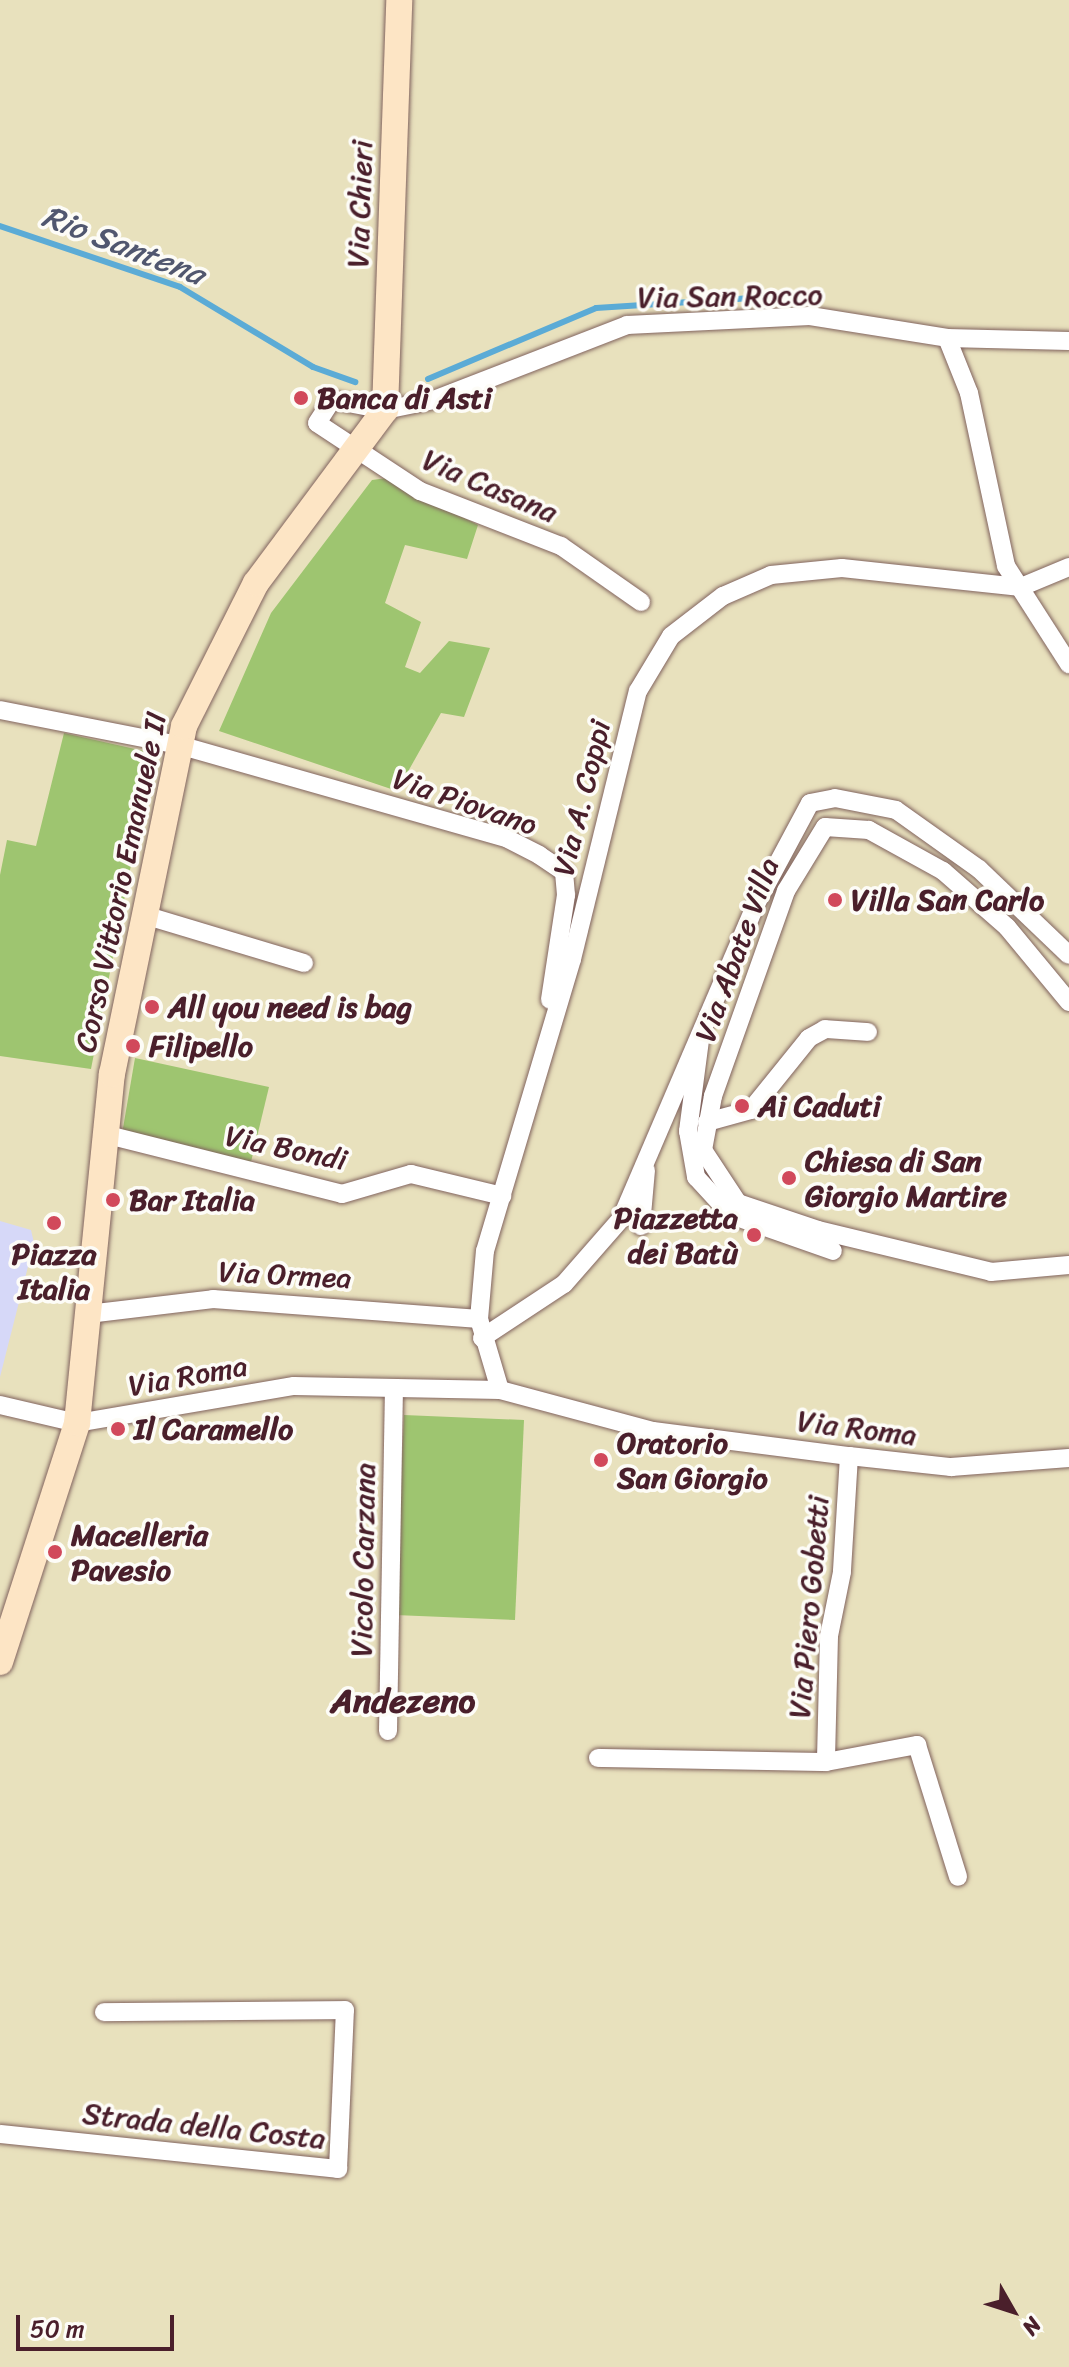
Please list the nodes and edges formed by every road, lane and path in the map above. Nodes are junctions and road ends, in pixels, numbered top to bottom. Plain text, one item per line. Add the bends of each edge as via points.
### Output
1 (399, 0) edge
2 (947, 338) junction
3 (1069, 341) edge
4 (385, 410) junction
5 (356, 451) junction
6 (1069, 567) edge
7 (1021, 587) junction
8 (641, 602) dead end
9 (1069, 664) edge
10 (0, 710) edge
11 (179, 745) junction
12 (144, 915) junction
13 (1069, 955) edge
14 (304, 963) dead end
15 (1069, 1002) edge
16 (868, 1032) dead end
17 (700, 1034) junction
18 (529, 1089) junction
19 (707, 1122) junction
20 (104, 1134) junction
21 (646, 1167) junction
22 (502, 1196) junction
23 (731, 1215) junction
24 (714, 1225) dead end
25 (641, 1226) dead end
26 (833, 1251) dead end
27 (1069, 1265) edge
28 (88, 1314) junction
29 (480, 1328) junction
30 (394, 1390) junction
31 (500, 1390) junction
32 (0, 1405) edge
33 (77, 1423) junction
34 (849, 1456) junction
35 (1069, 1458) edge
36 (0, 1662) edge
37 (388, 1731) dead end
38 (598, 1758) dead end
39 (826, 1762) junction
40 (958, 1877) dead end
41 (104, 2012) dead end
42 (0, 2134) edge

1 - 4 main road, Via Chieri
2 - 3 street, Via San Rocco
2 - 4 street, Via San Rocco via 810,316 627,325 434,400
2 - 7 street via 969,393 998,544
4 - 5 main road, Corso Vittorio Emanuele II
4 - 5 street, Via Casana via 332,400 317,423
5 - 8 street, Via Casana via 482,520 528,528
5 - 11 main road, Corso Vittorio Emanuele II via 228,627
6 - 7 street
7 - 9 street
7 - 18 street, Via A. Coppi via 893,572 771,575 723,596 671,636 638,691 572,959
10 - 11 street
11 - 12 main road, Corso Vittorio Emanuele II
11 - 18 street, Via Piovano via 508,839 564,872 552,988
12 - 14 street
12 - 20 main road, Corso Vittorio Emanuele II
13 - 17 street via 979,869 906,817 870,803 822,799 810,803 789,833
15 - 19 street, Via Abate Villa via 1007,927 943,871 869,830 825,827 786,891
16 - 19 street via 825,1029 809,1038 751,1110
17 - 21 street
17 - 23 street via 688,1158
18 - 22 street, Via A. Coppi
19 - 27 street via 703,1150 738,1203 842,1238 991,1272
20 - 22 street, Via Bondi via 342,1194 411,1174
20 - 28 main road, Corso Vittorio Emanuele II
21 - 25 street
21 - 29 street via 621,1219 590,1257
22 - 29 street, Via A. Coppi via 477,1290
23 - 24 street
23 - 26 street
28 - 29 street, Via Ormea via 213,1299 402,1312
28 - 33 main road, Corso Vittorio Emanuele II
29 - 31 street
30 - 31 street, Via Roma
30 - 33 street, Via Roma via 294,1386
30 - 37 street, Vicolo Carzana
31 - 34 street, Via Roma via 653,1431
32 - 33 street
33 - 36 main road, Corso Vittorio Emanuele II
34 - 35 street, Via Roma via 951,1467
34 - 39 street, Via Piero Gobetti via 842,1572 829,1636
38 - 39 street, Via Piero Gobetti
39 - 40 street, Via Piero Gobetti via 917,1745
41 - 42 street, Strada della Costa via 345,2010 338,2169

